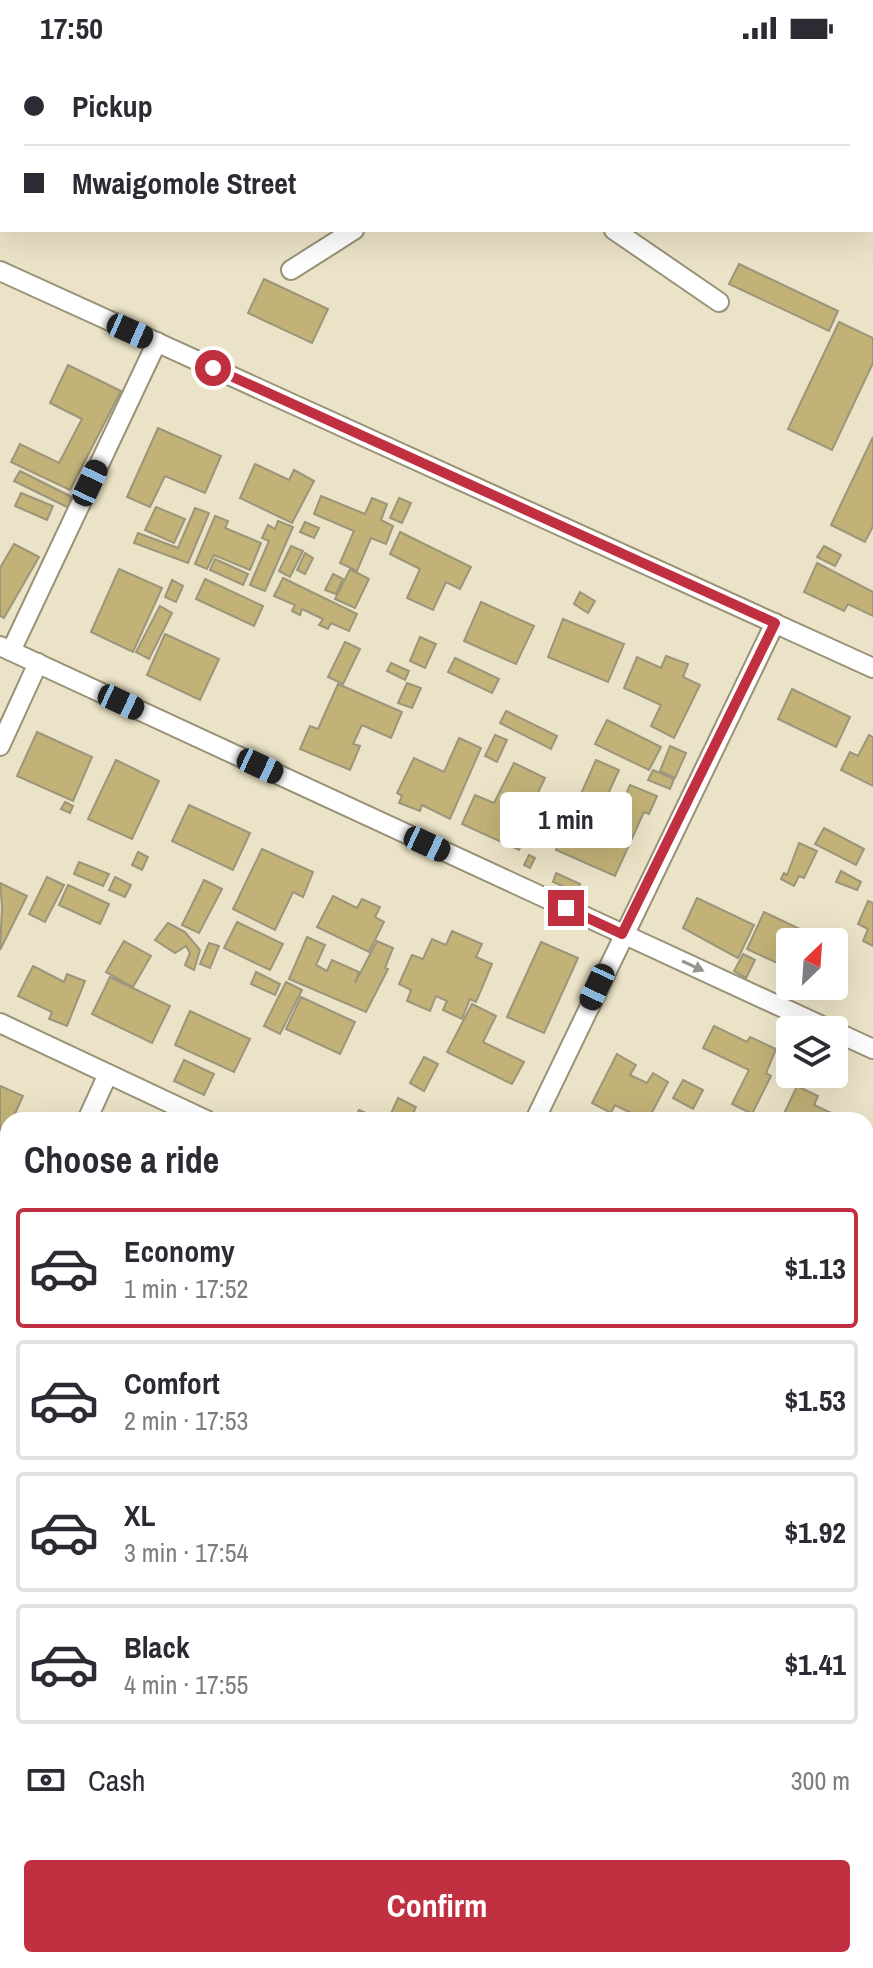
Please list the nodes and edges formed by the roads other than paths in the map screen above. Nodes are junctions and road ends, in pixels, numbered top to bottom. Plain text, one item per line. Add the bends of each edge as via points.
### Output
1 (351, 232) edge
2 (617, 232) edge
3 (291, 270) dead end
4 (0, 271) edge
5 (719, 302) dead end
6 (157, 342) junction
7 (775, 623) junction
8 (5, 648) edge
9 (38, 663) junction
10 (873, 668) edge
11 (0, 746) edge
12 (622, 934) junction
13 (800, 1016) edge
14 (0, 1023) edge
15 (848, 1038) edge
16 (873, 1049) edge
17 (108, 1074) junction
18 (91, 1112) edge
19 (189, 1112) edge
20 (539, 1112) edge

1 - 3 street
2 - 5 street
4 - 6 street
6 - 7 street
6 - 8 street
7 - 10 street
7 - 12 street
8 - 9 street
9 - 11 street
9 - 12 street
12 -> 13 street
12 - 20 street
14 - 17 street
15 - 16 street
17 - 18 street
17 - 19 street

